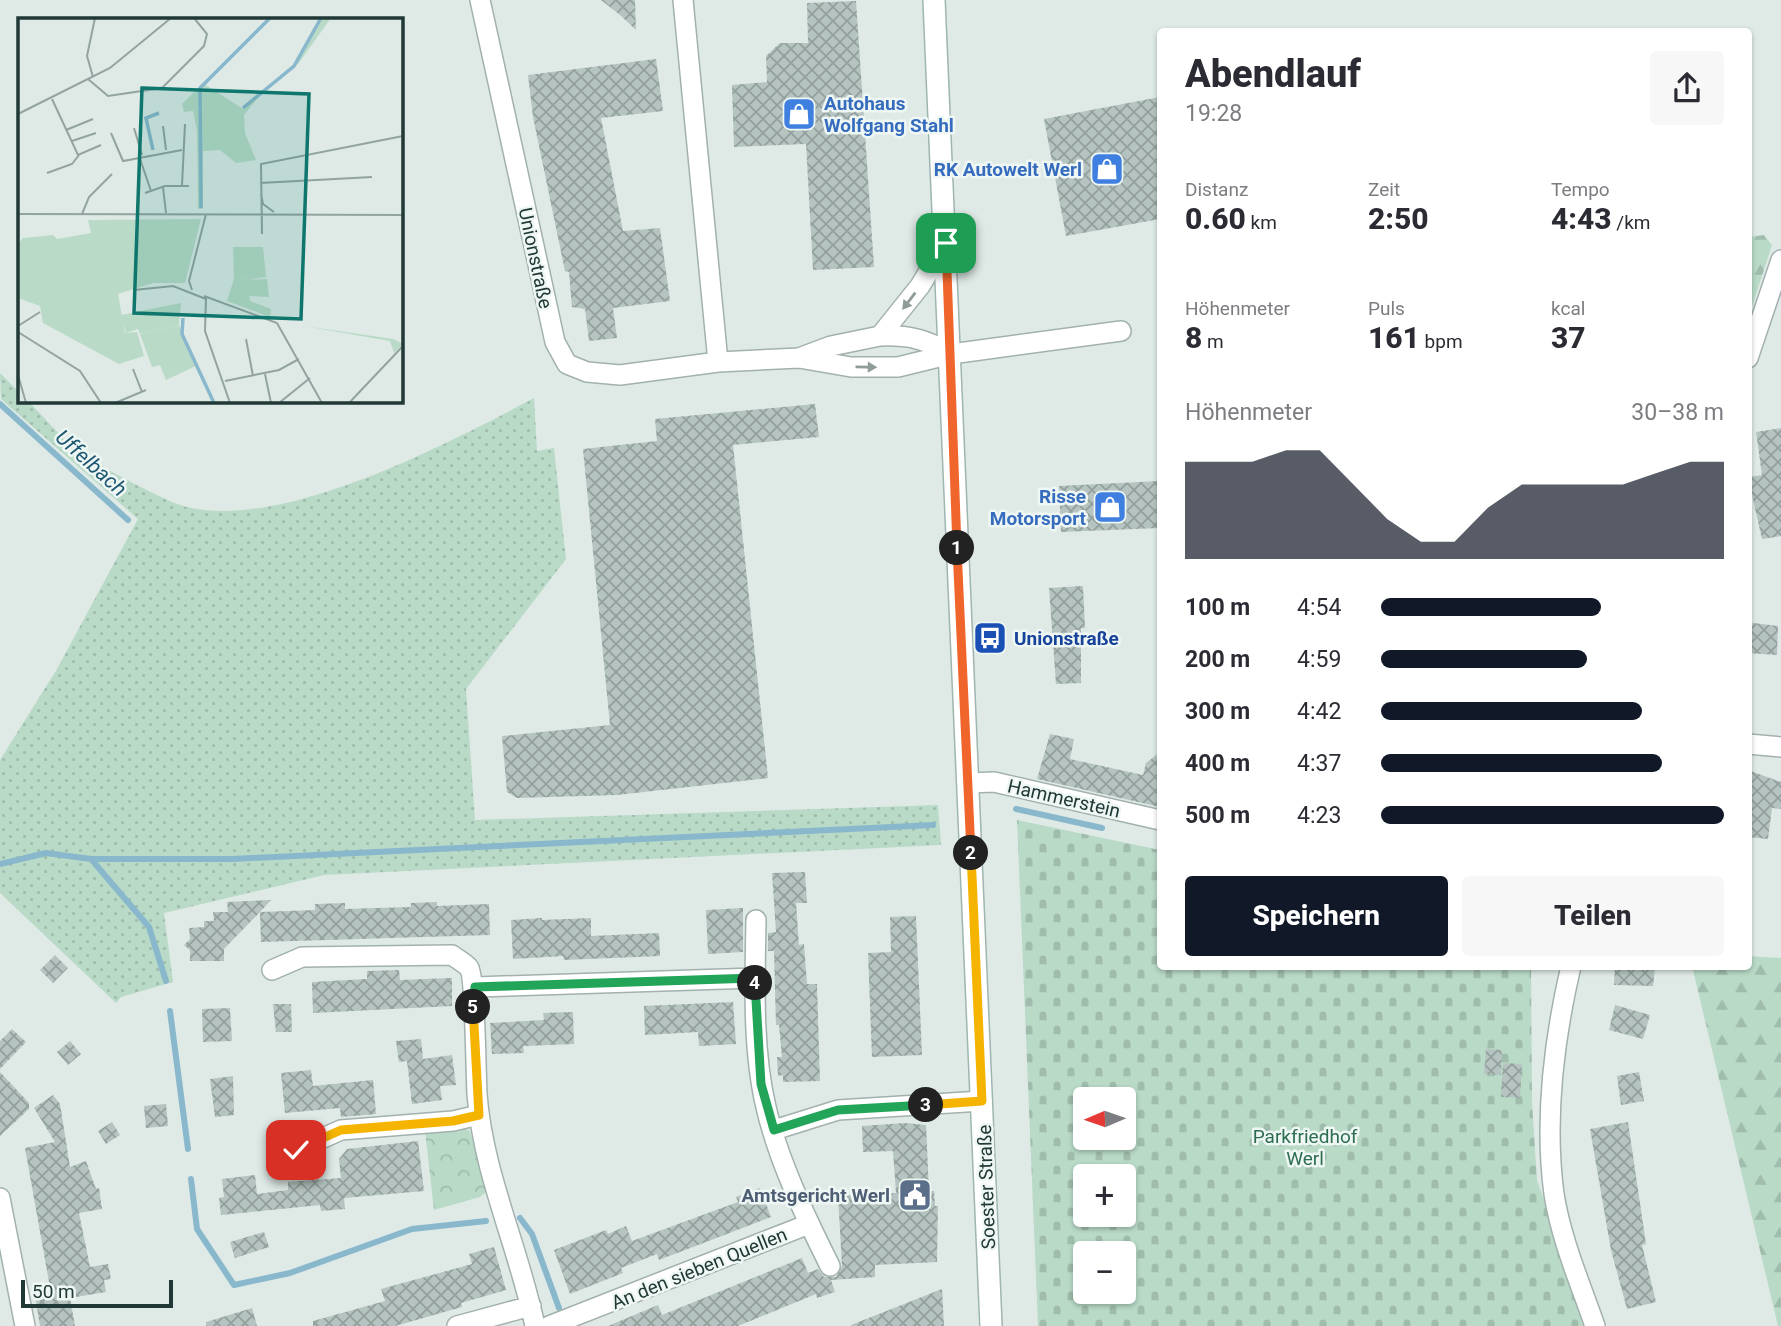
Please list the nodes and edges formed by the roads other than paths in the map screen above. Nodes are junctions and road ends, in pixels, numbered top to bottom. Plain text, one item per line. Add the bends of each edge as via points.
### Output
1 (480, 0) edge
2 (683, 0) edge
3 (934, 0) edge
4 (946, 243) junction
5 (1781, 260) edge
6 (1122, 331) dead end
7 (880, 336) junction
8 (1752, 346) edge
9 (951, 354) junction
10 (799, 358) junction
11 (718, 362) junction
12 (1752, 744) edge
13 (1781, 747) edge
14 (968, 783) junction
15 (1157, 819) edge
16 (756, 920) dead end
17 (272, 970) dead end
18 (1570, 970) edge
19 (755, 978) junction
20 (475, 987) junction
21 (982, 1101) junction
22 (479, 1115) junction
23 (774, 1130) junction
24 (296, 1150) dead end
25 (0, 1198) edge
26 (809, 1224) junction
27 (830, 1266) dead end
28 (531, 1306) junction
29 (25, 1326) edge
30 (457, 1326) edge
31 (536, 1326) edge
32 (549, 1326) edge
33 (991, 1326) edge
34 (1595, 1326) edge

1 - 11 street, Unionstraße via 555,342 567,364 587,372 621,375
2 - 11 street
3 - 4 main road, Soester Straße
4 -> 7 street via 920,286
4 - 9 main road, Soester Straße
5 - 8 street
6 - 9 street
7 - 9 street, Unionstraße via 925,338
7 - 10 street, Unionstraße
10 -> 9 street, Unionstraße via 851,367 887,367 915,365
9 - 14 main road, Soester Straße
10 - 11 street, Unionstraße
12 - 13 street
14 - 15 street, Hammerstein via 994,782
14 - 21 main road, Soester Straße
16 - 19 street, An den sieben Quellen
17 - 20 street via 302,957 452,955 469,968
18 - 34 street via 1558,1024 1552,1167 1562,1232
19 - 20 street
19 - 23 street, An den sieben Quellen via 761,1084
20 - 22 street via 472,1025
21 - 23 street via 838,1110
21 - 33 main road, Soester Straße
22 - 24 street via 341,1130
22 - 28 street via 498,1200
23 - 26 street, An den sieben Quellen
25 - 29 street
26 - 27 street, An den sieben Quellen
26 - 32 street, An den sieben Quellen
28 - 30 street
28 - 31 street

